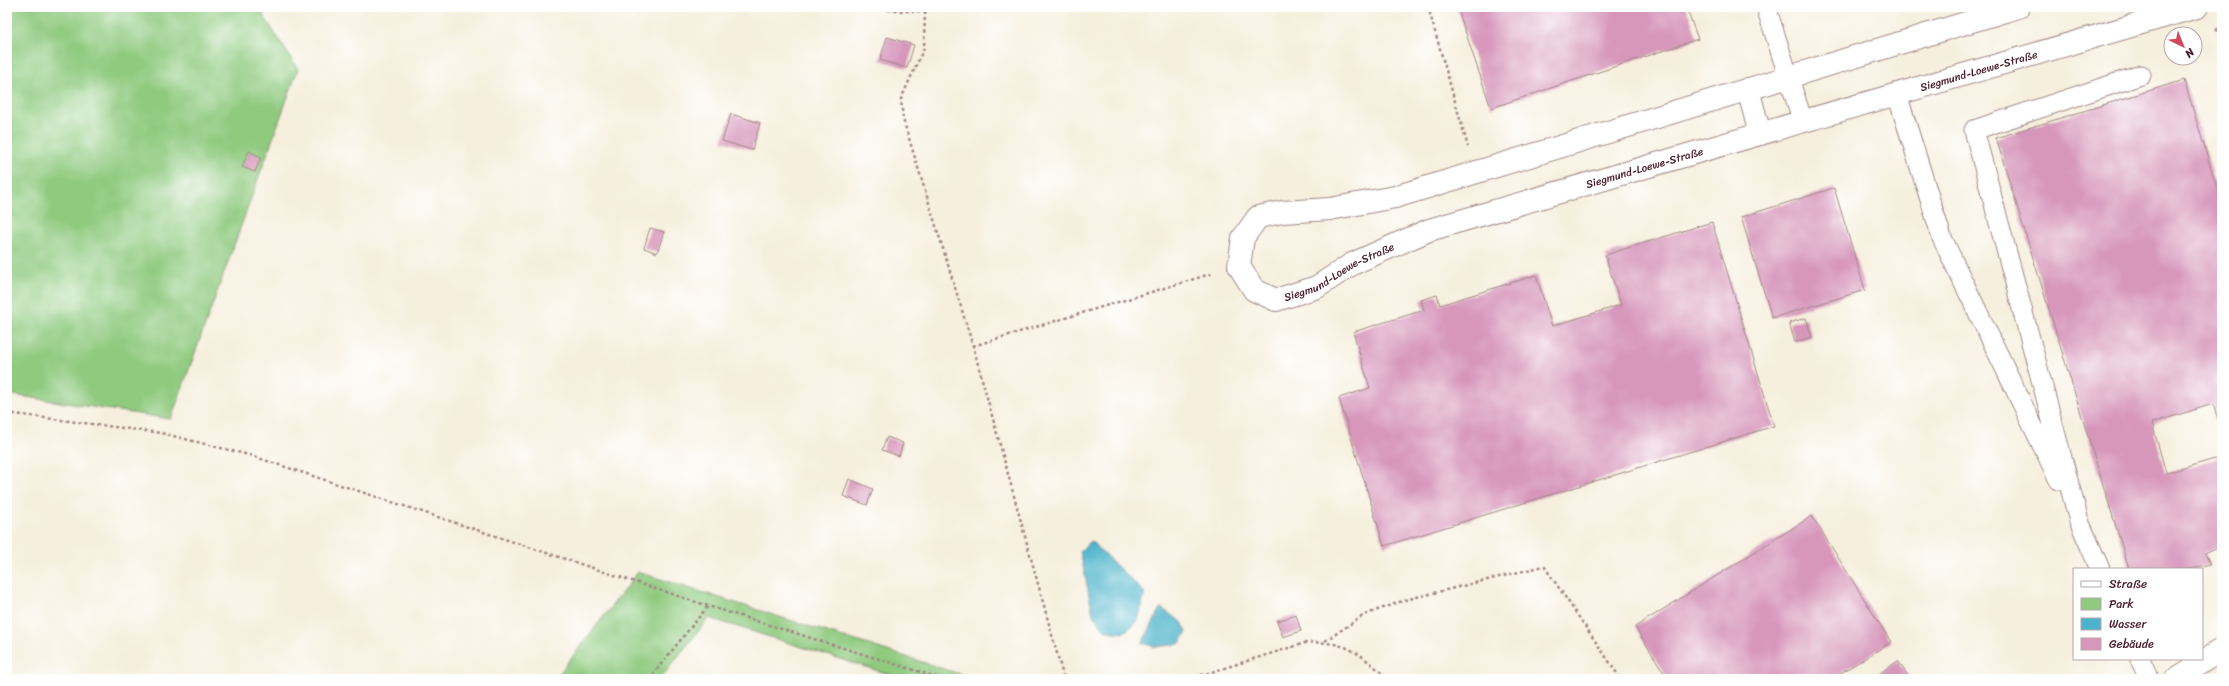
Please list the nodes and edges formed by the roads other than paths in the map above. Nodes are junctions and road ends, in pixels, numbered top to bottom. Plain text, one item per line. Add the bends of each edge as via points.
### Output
1 (1766, 7) edge
2 (2018, 7) edge
3 (2197, 7) edge
4 (2141, 75) dead end
5 (1788, 77) junction
6 (1748, 89) junction
7 (1897, 94) junction
8 (1803, 122) junction
9 (1760, 134) junction
10 (2079, 521) junction
11 (2100, 568) edge
12 (2222, 649) edge
13 (2140, 660) edge
14 (2149, 679) edge
15 (2176, 679) edge

1 - 5 lane
2 - 5 street
3 - 7 street, Siegmund-Loewe-Straße
4 - 10 lane via 1974,130
5 - 6 street
5 - 8 lane
6 - 9 street
6 - 9 street, Siegmund-Loewe-Straße via 1395,197 1330,209 1282,212 1258,217 1243,238 1239,266 1254,290 1276,300 1317,287 1352,264 1429,230
7 - 8 street, Siegmund-Loewe-Straße
7 - 10 lane via 1942,238
8 - 9 street, Siegmund-Loewe-Straße
10 - 11 lane
12 - 15 street
13 - 14 lane

